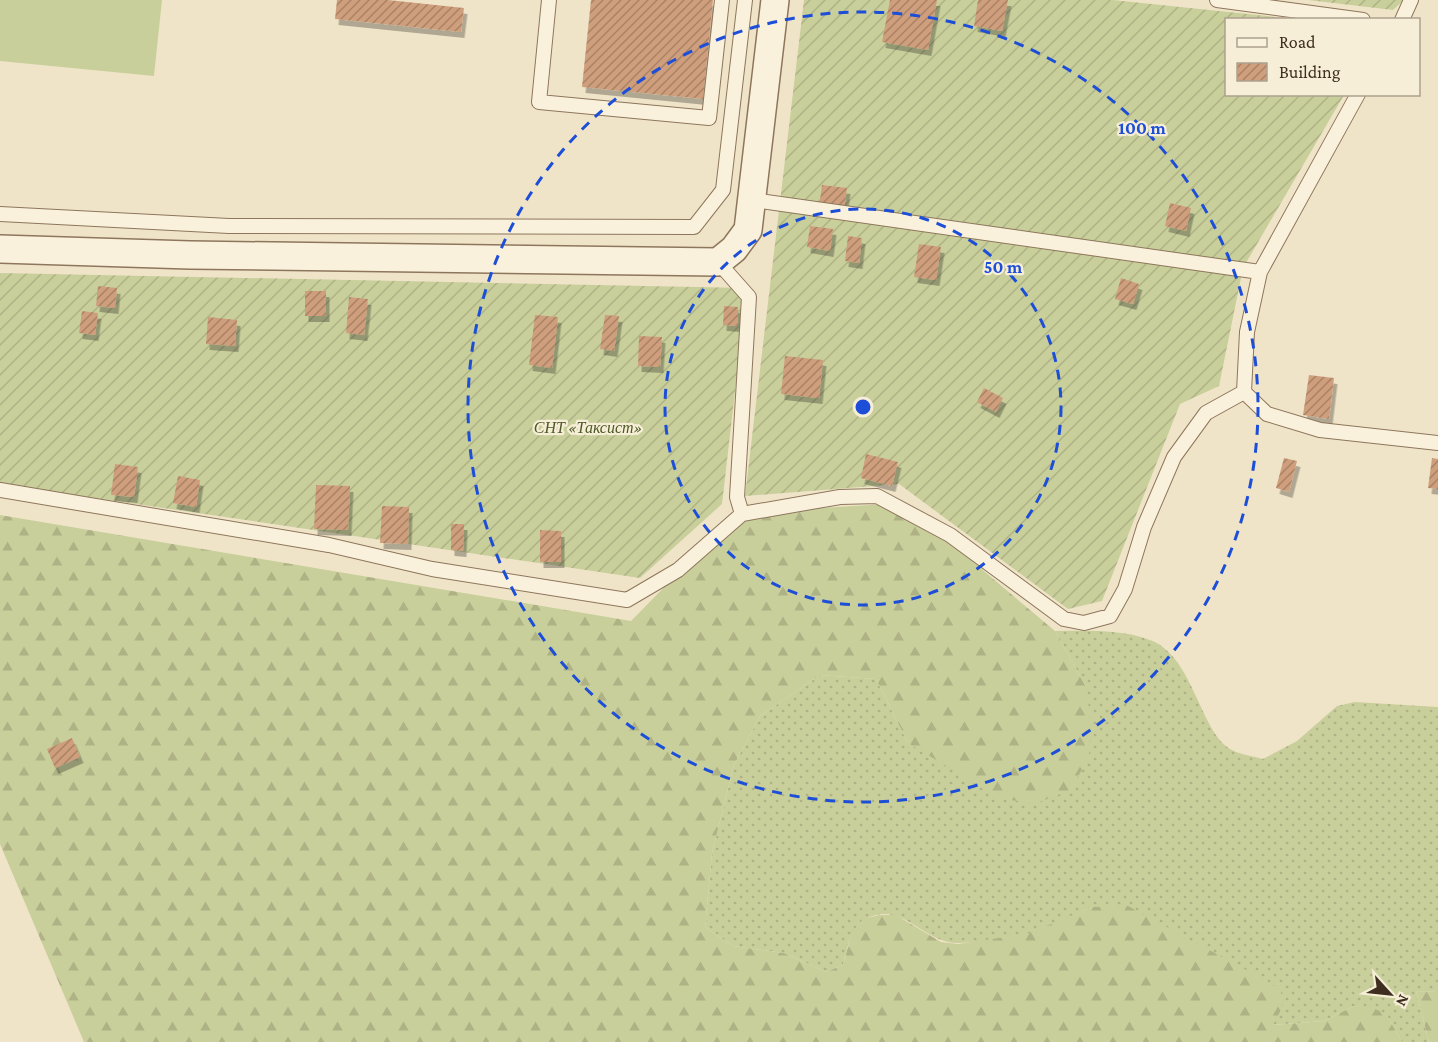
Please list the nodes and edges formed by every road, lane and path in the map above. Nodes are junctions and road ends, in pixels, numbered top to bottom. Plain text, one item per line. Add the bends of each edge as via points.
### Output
1 (549, 0) edge
2 (722, 0) edge
3 (745, 0) edge
4 (775, 0) edge
5 (1217, 0) edge
6 (1411, 0) edge
7 (1348, 18) edge
8 (1403, 18) edge
9 (1357, 96) edge
10 (753, 200) junction
11 (0, 214) edge
12 (0, 249) edge
13 (718, 262) junction
14 (1260, 272) junction
15 (1244, 392) junction
16 (1438, 443) edge
17 (0, 490) edge
18 (742, 514) junction

1 - 2 lane via 539,102 709,118
3 - 11 lane via 723,190 694,227 229,226
4 - 10 street
5 - 7 lane
6 - 8 lane
9 - 14 lane
10 - 13 street via 748,230
10 - 14 lane
12 - 13 street
13 - 18 lane via 749,297 737,497
14 - 15 lane via 1247,332
15 - 16 lane via 1267,414 1320,430
15 - 18 lane via 1206,413 1174,457 1144,527 1125,589 1110,616 1084,623 1064,619 950,535 877,496 840,497
17 - 18 lane via 329,544 432,569 627,600 678,570

